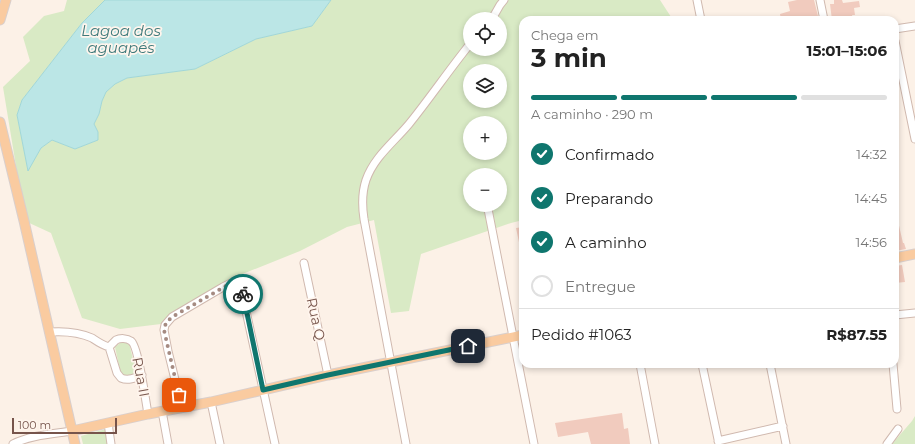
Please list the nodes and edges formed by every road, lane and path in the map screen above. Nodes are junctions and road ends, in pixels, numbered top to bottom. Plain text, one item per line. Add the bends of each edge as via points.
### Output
1 (6, 0) edge
2 (504, 0) edge
3 (697, 0) edge
4 (820, 0) edge
5 (496, 12) edge
6 (700, 16) edge
7 (823, 16) edge
8 (0, 20) edge
9 (915, 26) edge
10 (899, 28) edge
11 (463, 53) edge
12 (899, 61) edge
13 (0, 122) edge
14 (915, 139) edge
15 (489, 212) edge
16 (915, 254) edge
17 (899, 257) edge
18 (304, 263) dead end
19 (915, 313) edge
20 (899, 315) edge
21 (49, 332) junction
22 (518, 336) edge
23 (109, 347) junction
24 (391, 362) junction
25 (523, 368) edge
26 (641, 368) edge
27 (703, 368) edge
28 (771, 368) edge
29 (893, 368) edge
30 (142, 375) junction
31 (328, 375) junction
32 (263, 390) junction
33 (211, 402) junction
34 (182, 408) junction
35 (897, 409) dead end
36 (162, 411) junction
37 (148, 414) junction
38 (108, 423) junction
39 (783, 426) junction
40 (898, 429) dead end
41 (72, 431) junction
42 (39, 436) junction
43 (718, 442) edge
44 (13, 444) edge
45 (36, 444) edge
46 (75, 444) edge
47 (111, 444) edge
48 (168, 444) edge
49 (220, 444) edge
50 (275, 444) edge
51 (406, 444) edge
52 (534, 444) edge
53 (655, 444) edge
54 (786, 444) edge
55 (887, 444) edge

1 - 8 main road
2 - 5 street
3 - 6 street
4 - 7 street
9 - 10 street
11 - 24 street via 408,125 377,160 365,184 364,219
12 - 14 street
13 - 21 main road
15 - 22 street
16 - 17 main road
18 - 31 street, Rua Q
19 - 20 street
21 - 23 street via 72,332
21 - 41 main road
22 - 24 main road
23 - 30 street via 121,378 128,380
23 - 30 street, Rua II via 116,340 126,339 133,342
24 - 31 main road
24 - 51 street
25 - 52 street
26 - 53 street
27 - 43 street
28 - 39 street
29 - 35 street
30 - 37 street, Rua II
31 - 32 main road
32 - 33 main road
32 - 34 street via 238,279 172,317 165,325 168,350
32 - 50 street
33 - 34 main road
33 - 49 street
34 - 36 main road
36 - 37 main road
36 - 48 street
37 - 38 main road
38 - 41 main road
38 - 47 street
39 - 43 street
39 - 54 street
40 - 55 street
41 - 42 street
41 - 46 main road
42 - 44 street
42 - 45 street

